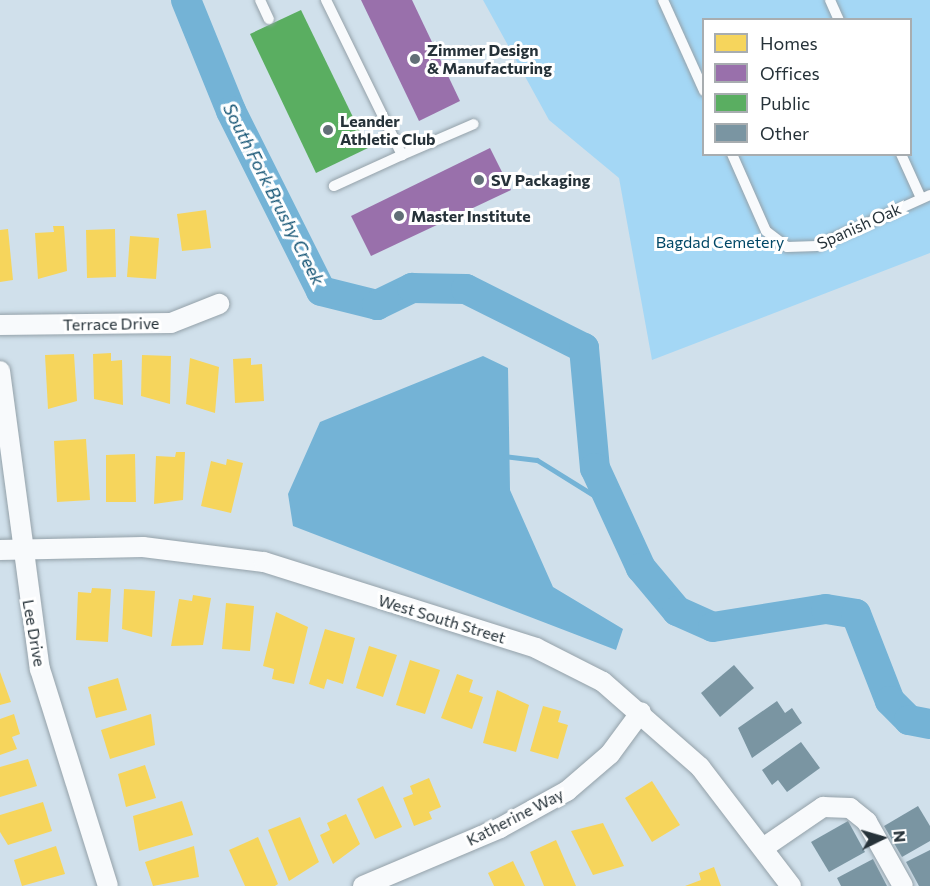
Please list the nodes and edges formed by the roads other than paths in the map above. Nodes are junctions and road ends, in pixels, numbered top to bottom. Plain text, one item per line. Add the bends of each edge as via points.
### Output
1 (260, 0) edge
2 (326, 0) edge
3 (663, 0) edge
4 (830, 0) edge
5 (838, 18) edge
6 (270, 19) dead end
7 (702, 87) edge
8 (474, 124) dead end
9 (402, 155) junction
10 (733, 156) edge
11 (902, 156) edge
12 (334, 186) dead end
13 (926, 197) edge
14 (219, 304) dead end
15 (0, 326) edge
16 (0, 371) edge
17 (20, 549) junction
18 (0, 550) edge
19 (641, 712) junction
20 (763, 848) junction
21 (108, 886) edge
22 (363, 886) edge
23 (791, 886) edge
24 (903, 886) edge

1 - 6 lane
2 - 9 lane
3 - 7 lane
4 - 5 lane
8 - 9 lane
9 - 12 lane
10 - 13 lane, Spanish Oak via 766,231 787,247 817,246
11 - 13 lane
14 - 15 street, Terrace Drive via 171,323
16 - 17 street, Lee Drive
17 - 18 street, West South Street
17 - 19 street, West South Street via 143,547 264,562 536,648 603,682
17 - 21 street, Lee Drive via 40,669
19 - 20 street, West South Street via 700,767
19 - 22 street, Katherine Way via 610,754 567,791 500,828
20 - 23 street, West South Street
20 - 24 street via 823,807 850,808 867,822

